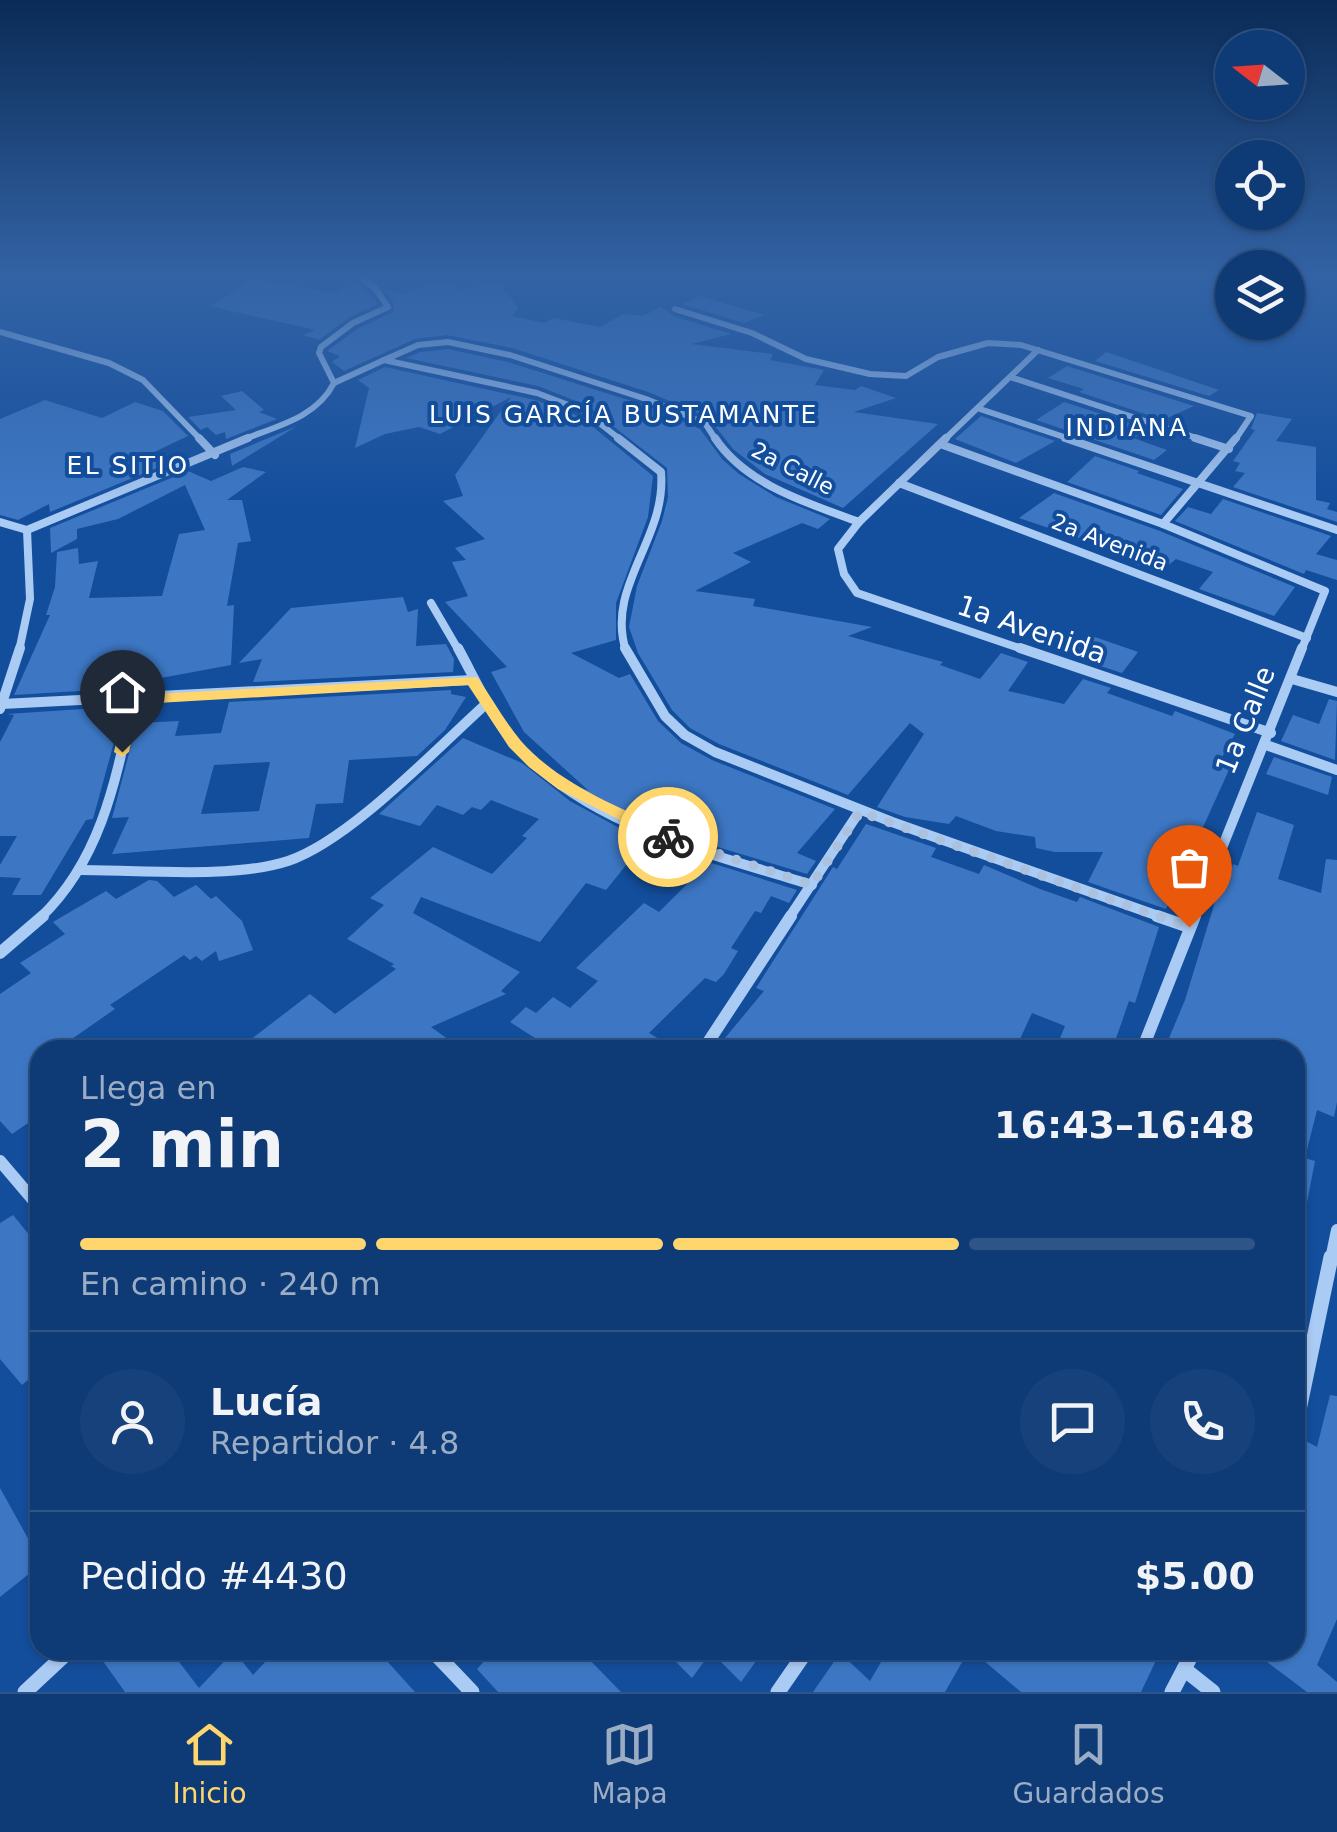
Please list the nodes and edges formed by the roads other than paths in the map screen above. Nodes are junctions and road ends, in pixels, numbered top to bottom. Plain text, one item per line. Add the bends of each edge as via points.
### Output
1 (74, 353) edge
2 (319, 353) edge
3 (398, 353) edge
4 (497, 353) edge
5 (792, 353) edge
6 (952, 353) edge
7 (1035, 353) edge
8 (1048, 353) edge
9 (384, 360) junction
10 (1010, 377) junction
11 (334, 383) junction
12 (980, 408) junction
13 (942, 445) junction
14 (1229, 449) junction
15 (214, 454) junction
16 (899, 483) junction
17 (1200, 485) junction
18 (0, 522) edge
19 (859, 522) junction
20 (1163, 524) junction
21 (27, 530) junction
22 (1337, 530) edge
23 (431, 602) dead end
24 (1306, 638) junction
25 (1292, 678) junction
26 (472, 680) junction
27 (1337, 692) edge
28 (134, 700) junction
29 (486, 704) junction
30 (1, 707) edge
31 (1271, 733) junction
32 (1266, 745) junction
33 (1337, 770) edge
34 (860, 812) junction
35 (81, 870) junction
36 (812, 885) junction
37 (1189, 927) junction
38 (0, 954) edge
39 (710, 1040) edge
40 (1146, 1040) edge
41 (0, 1162) edge
42 (30, 1196) edge
43 (1337, 1230) edge
44 (1305, 1382) edge
45 (59, 1660) edge
46 (442, 1660) edge
47 (800, 1660) edge
48 (1189, 1660) edge
49 (1184, 1669) junction
50 (25, 1692) edge
51 (472, 1692) edge
52 (778, 1692) edge
53 (1172, 1692) edge
54 (1212, 1692) edge

1 - 15 street via 142,380
2 - 11 street
3 - 9 street, 2a Calle
4 - 19 street, 2a Calle via 705,423 730,461 815,507
5 - 6 street via 870,374 912,375
7 - 10 street
8 - 14 street via 1251,416
9 - 11 street, 2a Calle
9 - 34 street via 558,400 584,411 662,472 653,532 619,606 623,644 652,695 670,722 707,748
10 - 12 street
10 - 14 street
11 - 15 street via 315,410
12 - 13 street
12 - 17 street
13 - 16 street
13 - 20 street
14 - 17 street
15 - 21 street
16 - 19 street
16 - 24 street, 2a Avenida
17 - 20 street
17 - 22 street
18 - 21 street
19 - 31 street, 1a Avenida via 838,549 857,593
20 - 24 street, 1a Calle via 1325,591
21 - 30 street via 32,589
23 - 26 street
24 - 25 street, 1a Calle
25 - 27 street
25 - 31 street, 1a Calle
26 - 28 street
26 - 29 street
28 - 30 street
28 - 35 street via 116,778
29 - 35 street via 338,835 290,860 264,867
29 - 36 street via 514,743 564,786 682,843
31 - 32 street, 1a Calle
32 - 33 street
32 - 37 street, 1a Calle
34 - 36 street
34 - 37 street
35 - 38 street
36 - 39 street
37 - 40 street, 1a Calle
41 - 42 street
43 - 44 street
45 - 50 street
46 - 51 street
47 - 52 street
48 - 49 street
49 - 53 street
49 - 54 street

